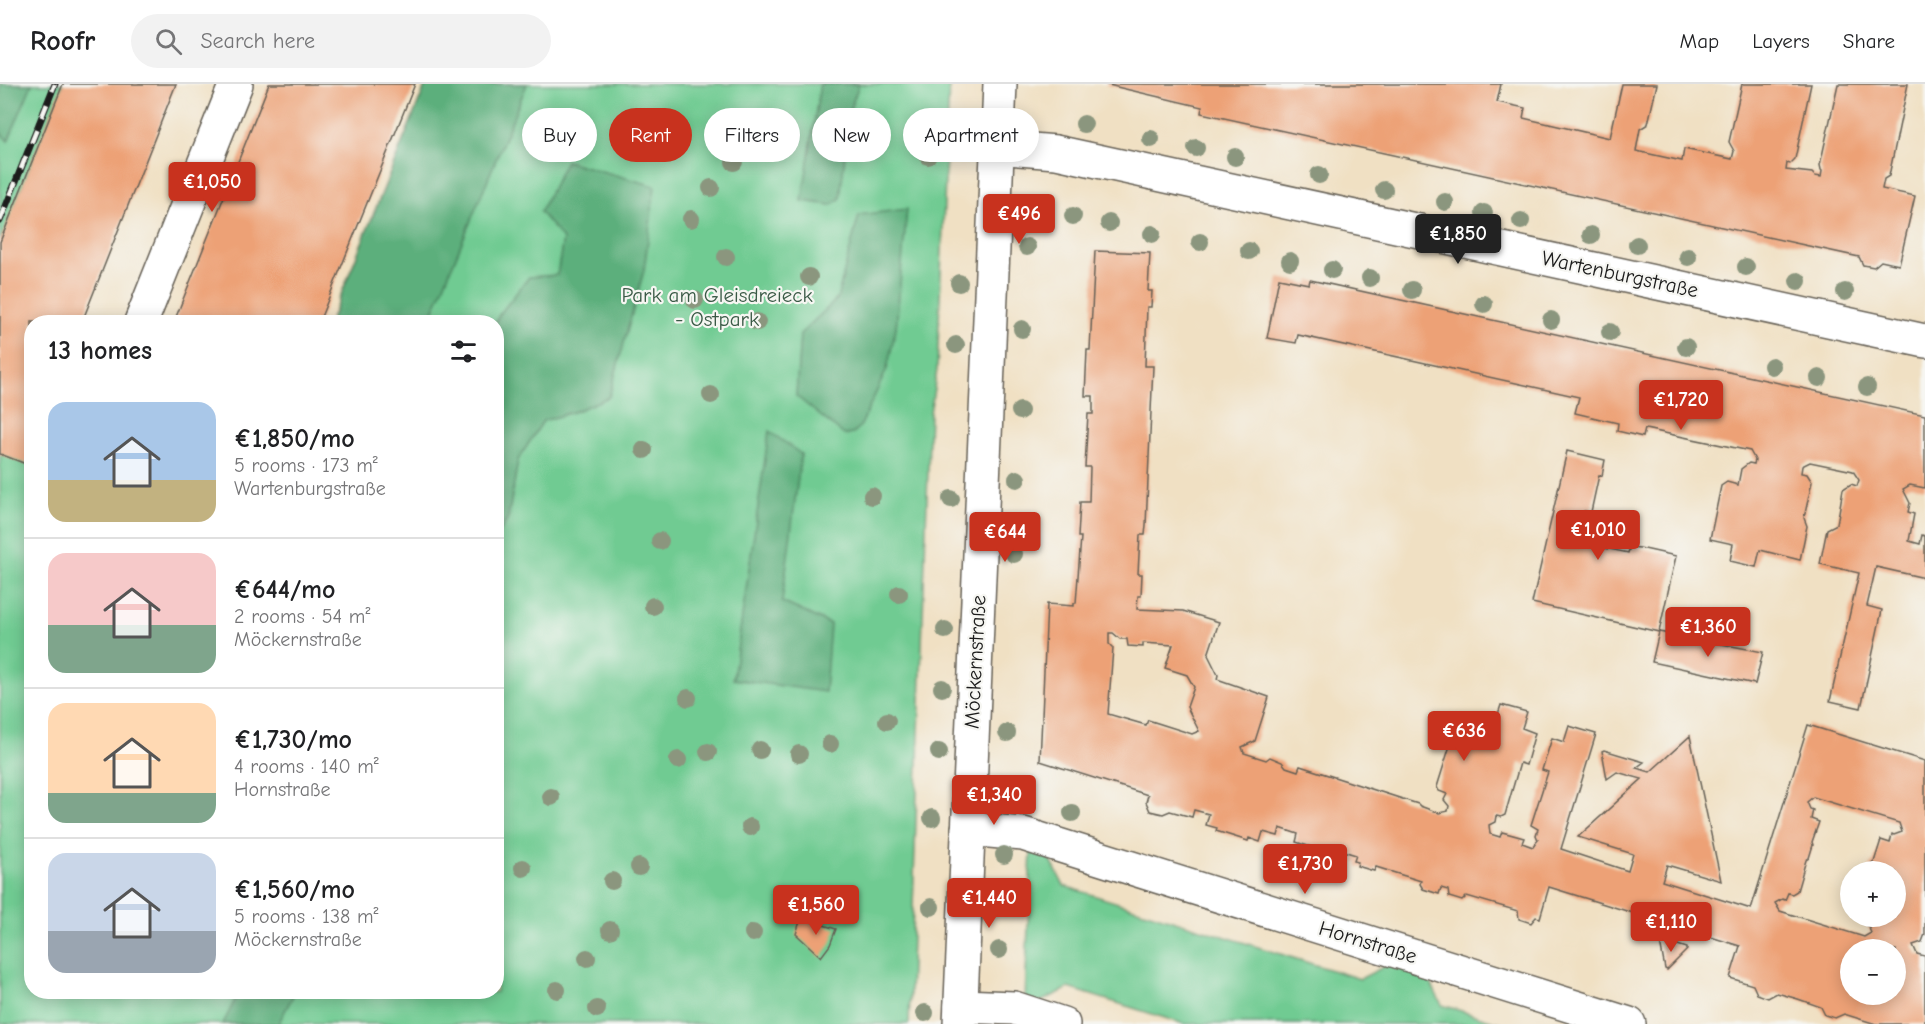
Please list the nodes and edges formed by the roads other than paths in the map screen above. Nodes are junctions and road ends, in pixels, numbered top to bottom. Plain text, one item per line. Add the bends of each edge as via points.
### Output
1 (236, 84) edge
2 (1000, 84) edge
3 (998, 108) edge
4 (1039, 151) edge
5 (995, 162) edge
6 (144, 315) edge
7 (1925, 341) edge
8 (968, 829) junction
9 (960, 1015) edge
10 (1063, 1024) edge
11 (1629, 1024) edge

1 - 6 street
2 - 3 street, Möckernstraße
4 - 7 street, Wartenburgstraße
5 - 8 street, Möckernstraße
8 - 9 street, Möckernstraße
8 - 11 street, Hornstraße via 1023,834
9 - 10 street via 1014,1008

